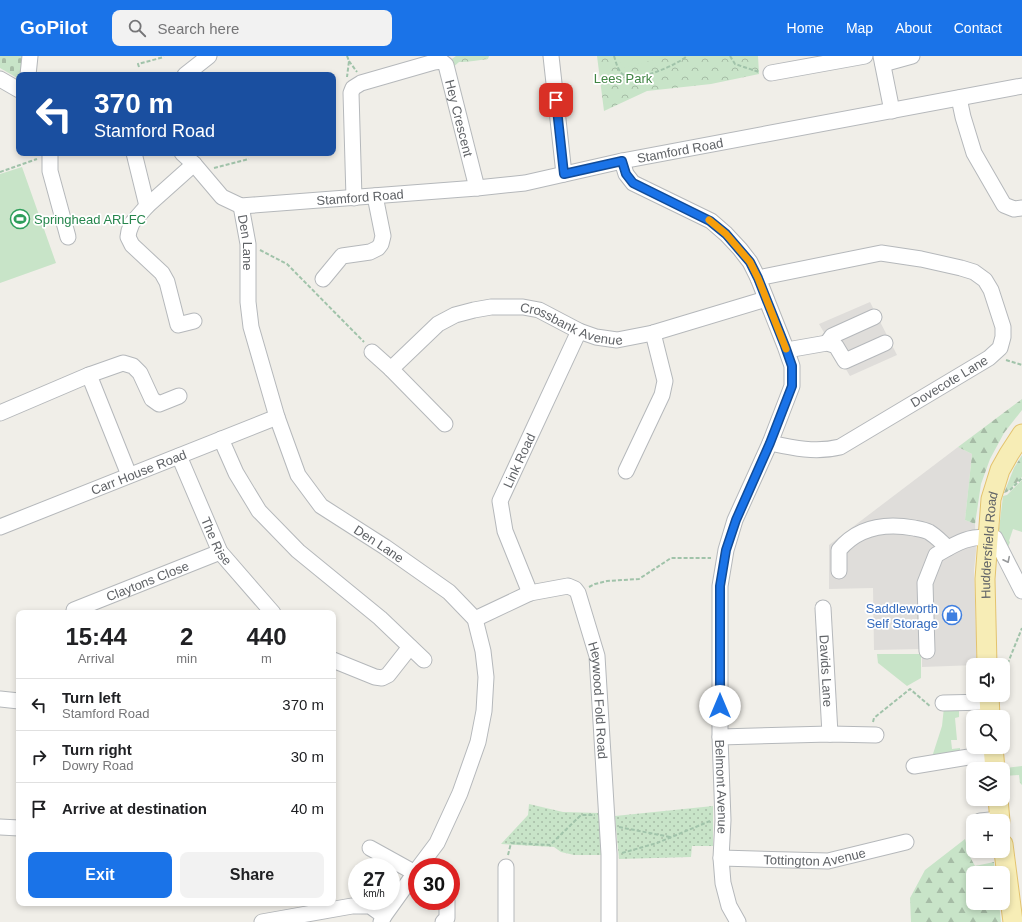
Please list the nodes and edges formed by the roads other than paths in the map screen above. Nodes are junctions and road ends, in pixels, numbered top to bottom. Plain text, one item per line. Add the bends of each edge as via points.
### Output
1 (30, 56) edge
2 (551, 56) edge
3 (865, 56) edge
4 (912, 56) edge
5 (200, 58) edge
6 (882, 60) edge
7 (28, 72) edge
8 (188, 72) edge
9 (771, 73) road end
10 (0, 79) edge
11 (1022, 86) edge
12 (16, 88) edge
13 (959, 98) junction
14 (892, 111) junction
15 (50, 156) edge
16 (135, 156) edge
17 (185, 156) edge
18 (622, 161) junction
19 (198, 169) junction
20 (564, 174) junction
21 (477, 188) junction
22 (375, 196) junction
23 (354, 198) junction
24 (148, 206) junction
25 (241, 206) junction
26 (1022, 208) edge
27 (68, 237) dead end
28 (758, 278) junction
29 (323, 279) dead end
30 (766, 299) junction
31 (874, 317) dead end
32 (194, 321) dead end
33 (579, 331) junction
34 (653, 333) junction
35 (827, 343) junction
36 (885, 344) dead end
37 (787, 350) junction
38 (372, 352) road end
39 (391, 369) junction
40 (89, 375) junction
41 (179, 396) dead end
42 (0, 413) edge
43 (277, 417) junction
44 (445, 424) dead end
45 (1022, 434) edge
46 (221, 439) junction
47 (770, 443) junction
48 (179, 456) junction
49 (626, 471) dead end
50 (129, 475) junction
51 (0, 527) edge
52 (987, 537) junction
53 (948, 548) junction
54 (220, 552) junction
55 (839, 571) dead end
56 (1022, 590) edge
57 (530, 593) junction
58 (823, 608) dead end
59 (74, 610) dead end
60 (270, 610) edge
61 (475, 619) junction
62 (410, 647) junction
63 (927, 651) dead end
64 (987, 658) edge
65 (424, 660) dead end
66 (336, 661) edge
67 (0, 699) edge
68 (16, 701) edge
69 (943, 703) road end
70 (989, 705) edge
71 (830, 734) junction
72 (872, 735) road end
73 (720, 737) junction
74 (993, 756) edge
75 (914, 766) dead end
76 (0, 827) edge
77 (16, 828) edge
78 (906, 842) dead end
79 (370, 848) dead end
80 (426, 858) edge
81 (721, 858) junction
82 (1005, 858) edge
83 (408, 867) edge
84 (506, 867) road end
85 (408, 884) edge
86 (447, 910) edge
87 (383, 919) edge
88 (262, 922) edge
89 (443, 922) edge
90 (506, 922) edge
91 (609, 922) edge
92 (738, 922) edge
93 (1013, 922) edge

1 - 7 street
2 - 20 street
3 - 9 street
4 - 6 street
5 - 8 street
6 - 14 street
10 - 12 street
11 - 13 street, Stamford Road
13 - 14 street, Stamford Road
13 - 26 street via 974,153 1004,205 1014,209
14 - 18 street, Stamford Road
15 - 27 street via 50,171
16 - 24 street
17 - 19 street
18 - 20 street, Stamford Road
18 - 28 street, Belmont Avenue via 626,174 633,183 710,221 721,230 740,249
19 - 24 street
19 - 25 street via 222,197
20 - 21 street, Stamford Road via 525,183
21 - 22 street, Stamford Road
21 - 23 street, Hey Crescent via 446,64 441,61 357,85 350,93
22 - 23 street, Stamford Road
22 - 29 street via 383,236 381,244 370,252 342,256
23 - 25 street, Stamford Road
24 - 32 street via 132,223 128,237 132,245 162,273 167,282 178,325
25 - 43 street, Den Lane via 248,244 248,302 251,327
28 - 30 street, Belmont Avenue
28 - 47 street, Dovecote Lane via 881,253 974,272 992,290 1004,337 1000,348 989,358 840,447 828,450 798,449
30 - 34 street, Crossbank Avenue
30 - 37 street, Belmont Avenue
31 - 35 street via 832,336
33 - 34 street, Crossbank Avenue via 612,340
33 - 39 street, Crossbank Avenue via 539,310 491,307 474,310 455,315 438,324
33 - 57 street, Link Road via 500,501 505,531
34 - 49 street via 665,381 664,388
35 - 36 street via 836,346 845,361
35 - 37 street
37 - 47 street, Belmont Avenue via 792,366 792,386
38 - 39 street
39 - 44 street
40 - 41 street via 123,363 133,366 140,373 152,399 159,404
40 - 42 street
40 - 50 street
43 - 46 street, Carr House Road
43 - 61 street, Den Lane via 298,475 321,506 448,592
45 - 52 main road, Huddersfield Road via 1000,470 995,484
46 - 48 street, Carr House Road
46 - 62 street via 236,473 259,511 298,550 380,618
47 - 73 street, Belmont Avenue via 736,520 720,586
48 - 50 street, Carr House Road
48 - 54 street, The Rise
50 - 51 street, Carr House Road
52 - 53 street via 979,536 961,541
52 -> 56 street via 995,538
52 - 64 main road, Huddersfield Road
53 - 55 street via 929,531 900,525 879,527 862,532 846,541 839,550
53 - 63 street via 936,555 925,583
54 - 59 street, Claytons Close
54 - 60 street, The Rise
57 - 61 street
57 - 91 street, Heywood Fold Road via 568,586 574,589 578,593 596,656 609,854
58 - 71 street, Davids Lane
61 - 80 street via 486,677 484,711 478,742 460,793 437,843
62 - 65 street
62 - 66 street via 388,675 382,678
67 - 68 street
69 - 70 street
71 - 72 street
71 - 73 street
73 - 81 street, Belmont Avenue
74 - 75 street
76 - 77 street
78 - 81 street, Tottington Avenue via 828,861
79 - 83 street
81 - 92 street, Belmont Avenue via 723,883
82 - 93 main road
84 - 90 street
85 - 87 street
86 - 89 street via 447,918
87 - 88 street via 370,906 352,906

